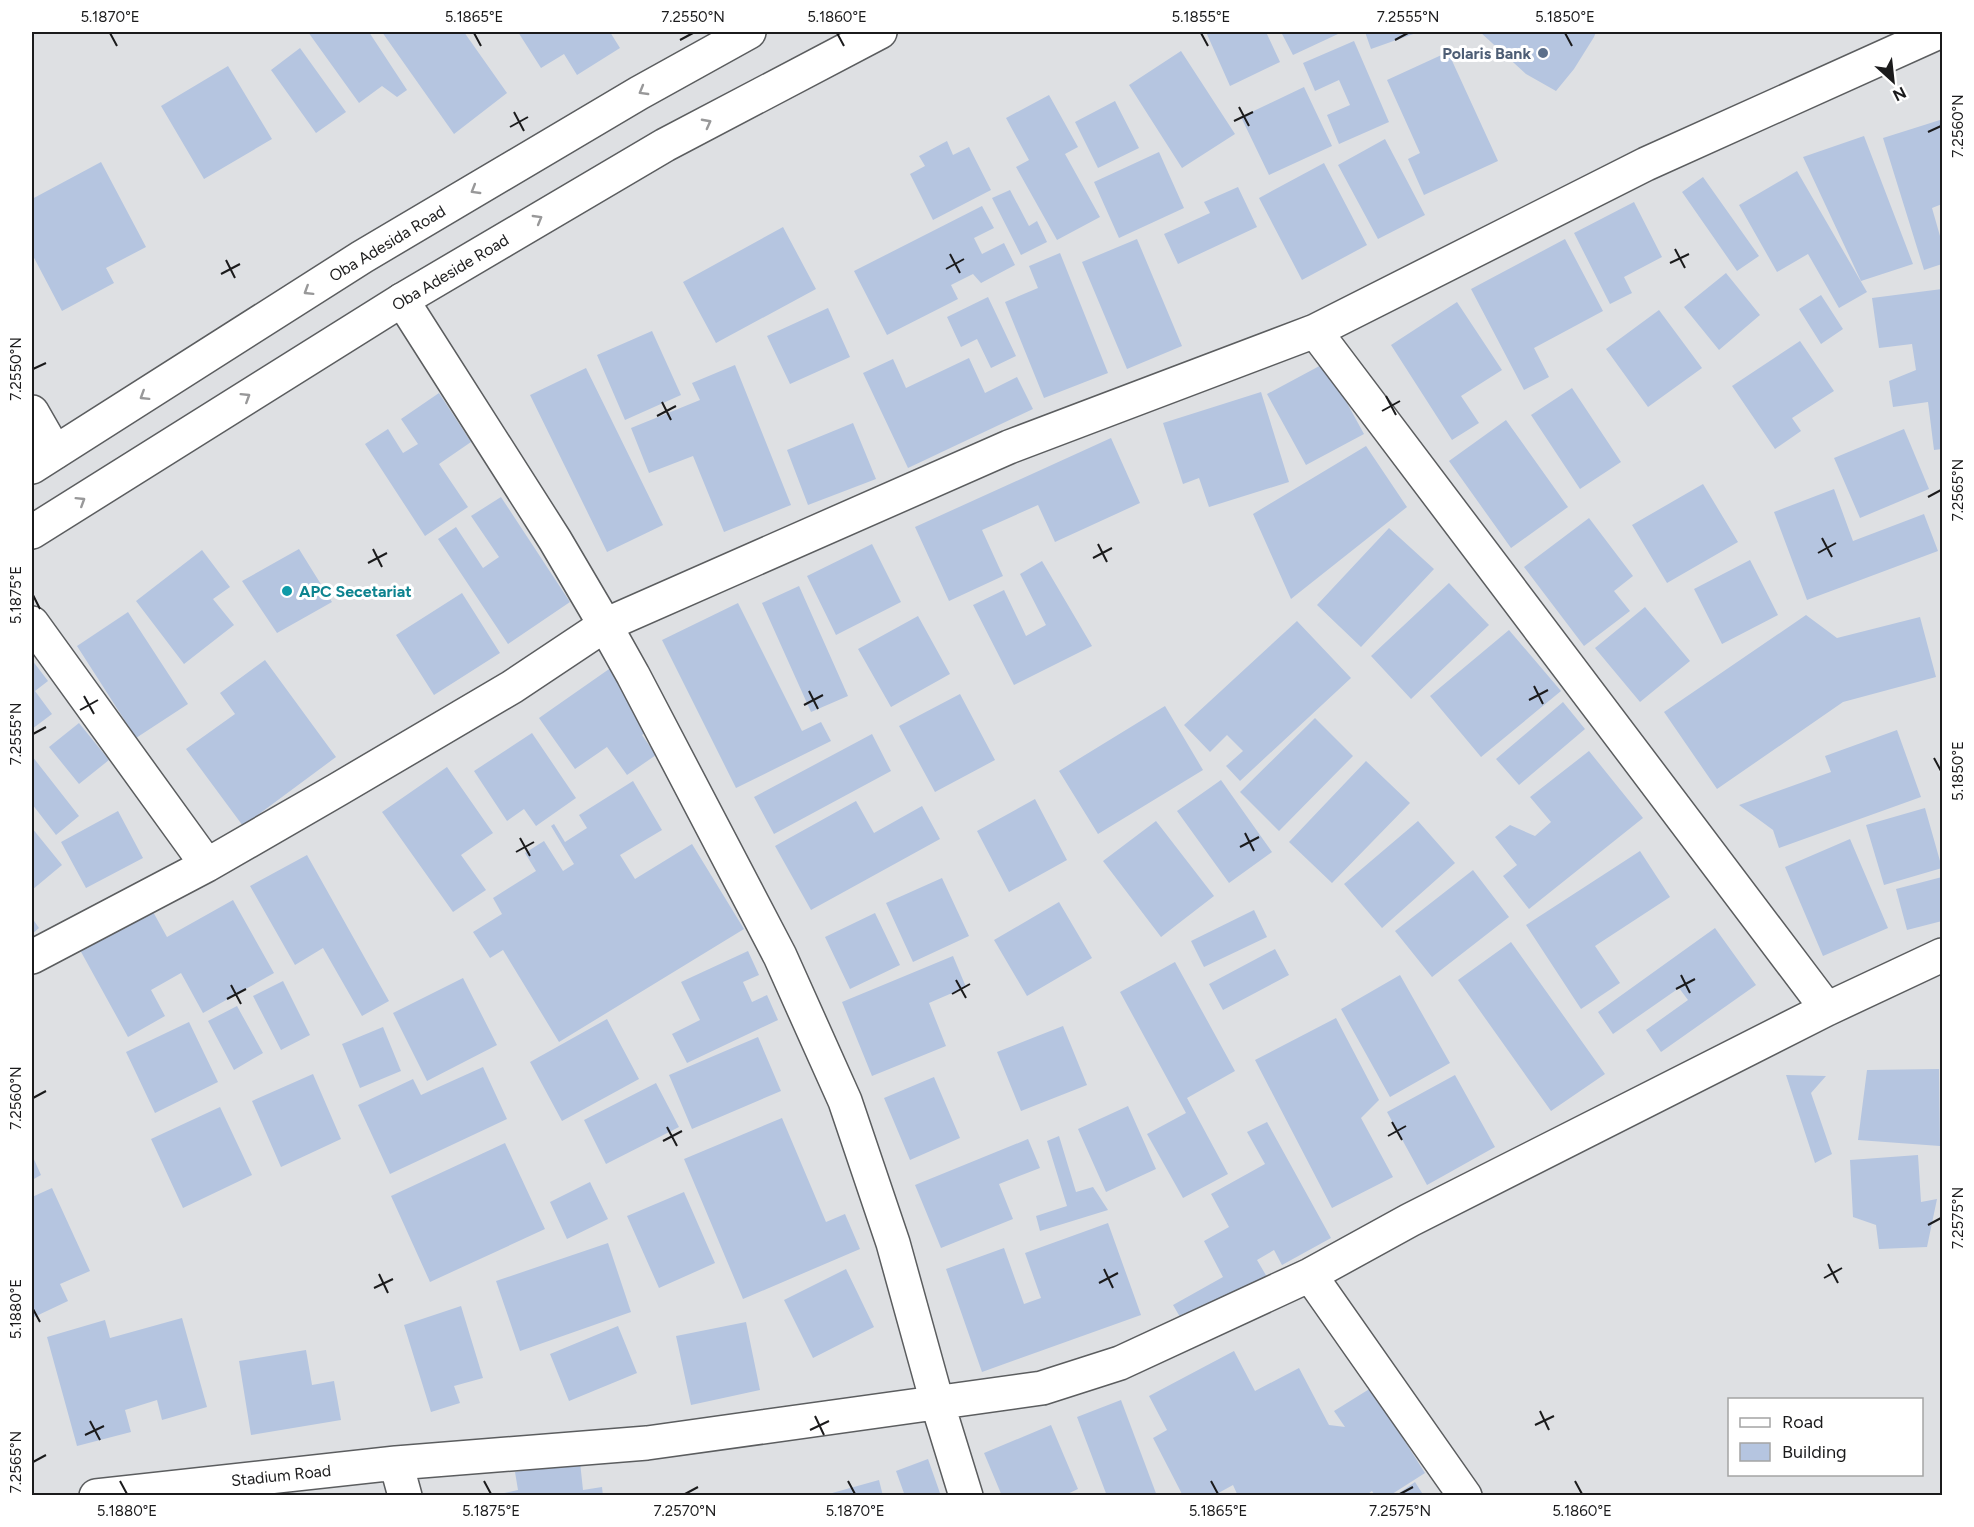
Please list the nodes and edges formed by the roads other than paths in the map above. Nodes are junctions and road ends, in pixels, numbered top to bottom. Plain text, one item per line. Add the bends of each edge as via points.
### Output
1 (749, 32) edge
2 (880, 32) edge
3 (1939, 32) edge
4 (402, 300) junction
5 (1315, 331) junction
6 (32, 412) edge
7 (43, 460) edge
8 (32, 532) edge
9 (32, 623) edge
10 (605, 625) junction
11 (207, 865) junction
12 (1942, 955) edge
13 (32, 957) edge
14 (1827, 1009) junction
15 (1310, 1275) junction
16 (937, 1402) junction
17 (396, 1463) junction
18 (96, 1496) edge
19 (405, 1496) edge
20 (966, 1496) edge
21 (1465, 1496) edge

1 -> 7 street, Oba Adesida Road via 362,257
4 -> 2 street, Oba Adeside Road via 665,145
3 - 5 street via 1646,164
8 -> 4 street, Oba Adeside Road
4 - 10 street
5 - 10 street via 1009,447
5 - 14 street
6 - 7 street
9 - 11 street
10 - 11 street via 512,687
10 - 16 street via 780,956 845,1101 893,1244
11 - 13 street
12 - 14 street, Stadium Road
14 - 15 street, Stadium Road via 1410,1220
15 - 16 street, Stadium Road via 1120,1363 1042,1388
15 - 21 street
16 - 17 street, Stadium Road via 647,1443
16 - 20 street
17 - 18 street, Stadium Road
17 - 19 street

